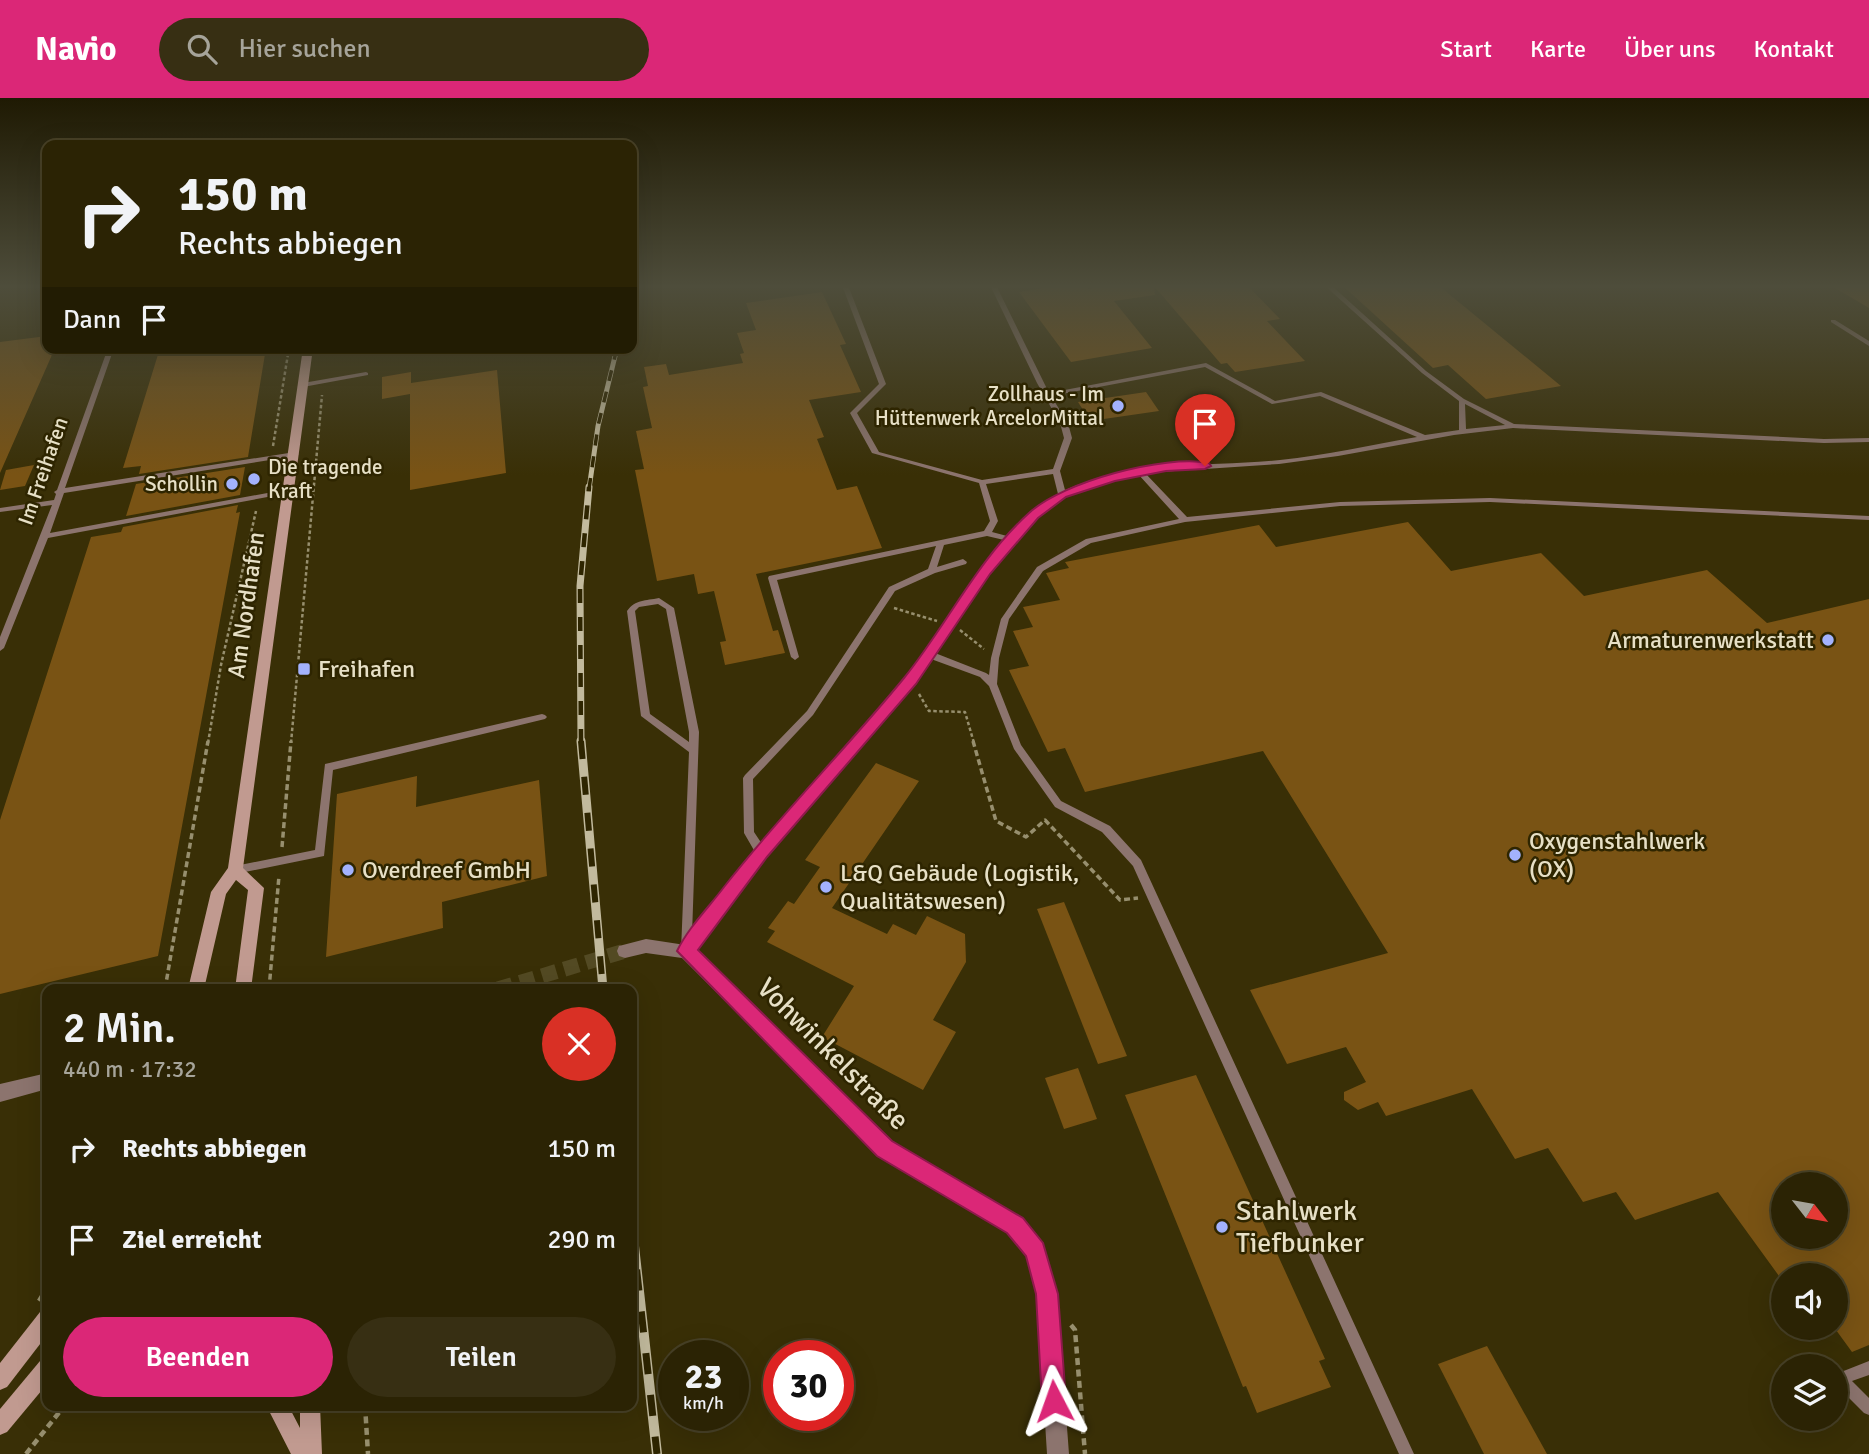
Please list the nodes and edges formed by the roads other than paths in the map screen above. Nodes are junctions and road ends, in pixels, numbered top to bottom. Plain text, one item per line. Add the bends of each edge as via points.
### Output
1 (869, 348) edge
2 (1024, 348) edge
3 (1398, 348) edge
4 (109, 354) edge
5 (307, 354) edge
6 (366, 374) dead end
7 (303, 385) junction
8 (1047, 395) junction
9 (1462, 400) junction
10 (1513, 426) junction
11 (1462, 429) junction
12 (1424, 437) junction
13 (1869, 440) edge
14 (295, 454) junction
15 (1056, 471) junction
16 (1140, 472) junction
17 (982, 482) junction
18 (289, 491) junction
19 (58, 492) junction
20 (1062, 495) junction
21 (55, 502) junction
22 (0, 510) edge
23 (1869, 518) edge
24 (1185, 520) junction
25 (987, 533) junction
26 (45, 536) junction
27 (1011, 540) junction
28 (941, 542) junction
29 (963, 562) dead end
30 (932, 571) junction
31 (0, 648) edge
32 (930, 655) junction
33 (795, 657) dead end
34 (993, 684) junction
35 (542, 717) dead end
36 (693, 750) junction
37 (761, 852) junction
38 (235, 870) junction
39 (625, 951) tunnel mouth
40 (686, 951) junction
41 (197, 984) edge
42 (244, 984) edge
43 (42, 1084) edge
44 (0, 1093) edge
45 (42, 1326) edge
46 (1869, 1368) edge
47 (42, 1375) edge
48 (0, 1380) edge
49 (42, 1381) edge
50 (28, 1394) junction
51 (1869, 1408) edge
52 (279, 1411) edge
53 (310, 1411) edge
54 (0, 1425) edge
55 (303, 1454) edge
56 (311, 1454) edge
57 (1058, 1454) edge
58 (1408, 1454) edge

1 - 17 lane via 883,384 853,413 876,453
2 - 8 lane
3 - 9 lane
4 - 19 lane, Im Freihafen
5 - 7 main road, Am Nordhafen
6 - 7 lane
7 - 14 main road, Am Nordhafen
8 - 12 lane via 1206,365 1274,403 1321,394
8 - 15 lane via 1068,438
9 - 10 lane
9 - 11 lane
10 - 11 lane
10 - 13 lane via 1824,442
11 - 12 lane
12 - 16 lane via 1278,462
14 - 18 main road, Am Nordhafen
14 - 19 lane
15 - 17 lane
15 - 20 lane
16 - 20 lane
16 - 24 lane
17 - 25 lane via 994,521
18 - 26 lane
18 - 38 main road, Am Nordhafen
19 - 21 lane, Im Freihafen
20 - 27 lane via 1033,515
21 - 22 lane
21 - 26 lane, Im Freihafen
23 - 24 lane via 1490,500 1340,504
24 - 34 lane via 1089,541 1040,569 1005,619
25 - 27 lane
25 - 28 lane
26 - 31 lane, Im Freihafen
27 - 32 lane
28 - 30 lane
28 - 33 lane via 772,578
29 - 30 lane
30 - 37 lane via 892,589 810,713 748,778 749,833
32 - 34 lane via 983,675
32 - 37 lane
34 - 58 lane via 1017,746 1058,804 1106,829 1138,863
35 - 38 lane via 328,767 320,853
36 - 36 lane via 694,732 670,608 659,601 636,605 631,611 646,716
36 - 40 lane
37 - 40 lane
38 - 41 main road, Am Nordhafen via 219,892
38 - 42 main road via 257,888
39 - 40 street via 646,946
40 - 57 street, Vohwinkelstraße via 885,1148 1015,1225 1035,1251 1047,1294
43 - 44 street
45 - 48 main road
46 - 51 lane via 1840,1379
47 - 50 main road
49 - 50 main road
50 - 54 main road
52 - 55 main road
53 - 56 main road

